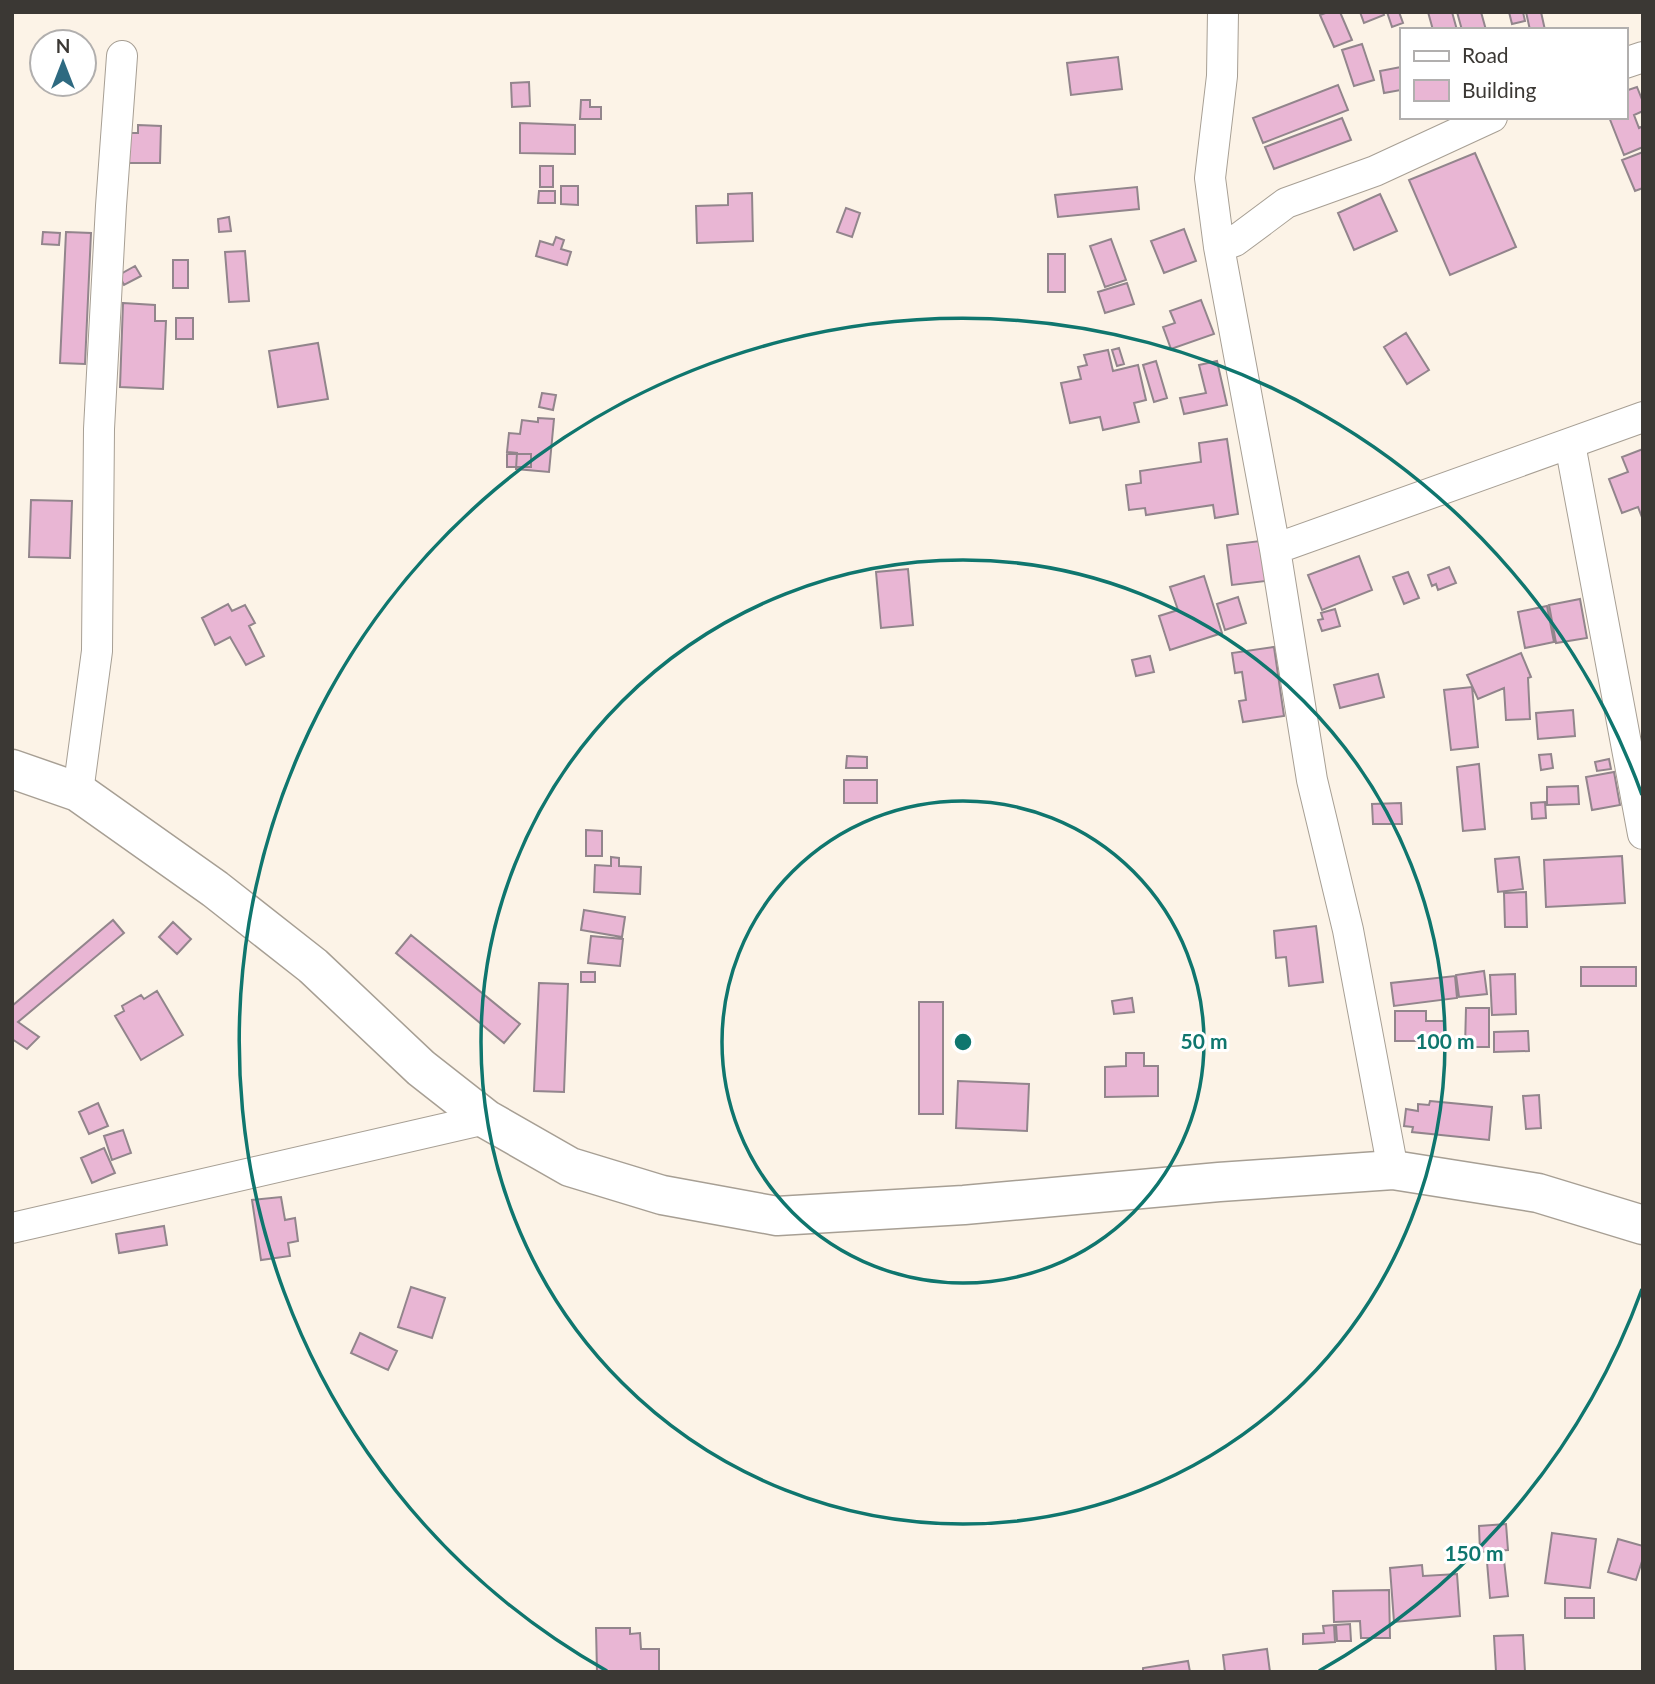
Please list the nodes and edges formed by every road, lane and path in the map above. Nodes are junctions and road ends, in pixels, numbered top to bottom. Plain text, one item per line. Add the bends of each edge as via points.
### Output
1 (1223, 12) edge
2 (122, 56) dead end
3 (1488, 119) edge
4 (1219, 247) junction
5 (1643, 417) edge
6 (1570, 444) junction
7 (1275, 549) junction
8 (12, 769) edge
9 (78, 792) junction
10 (1643, 834) edge
11 (486, 1119) junction
12 (1393, 1170) junction
13 (1643, 1225) edge
14 (12, 1228) edge

1 - 4 street via 1222,75 1210,178
2 - 9 street via 99,429 97,652
3 - 4 street via 1375,171 1286,203 1235,241
4 - 7 street
5 - 6 street
6 - 7 street
6 - 10 street
7 - 12 street via 1312,780 1348,930
8 - 9 street
9 - 11 street via 215,889 313,966 421,1068
11 - 12 street via 570,1167 662,1195 777,1216
11 - 14 street
12 - 13 street via 1538,1193

